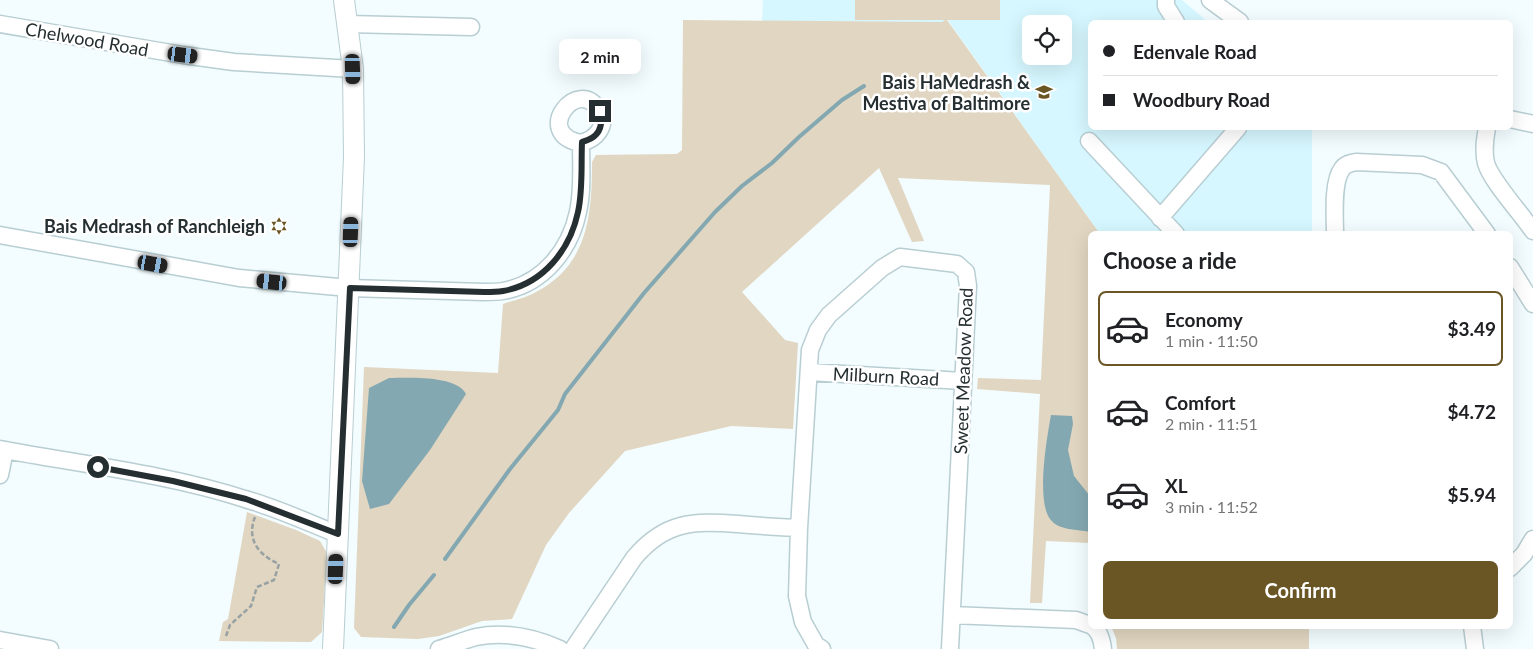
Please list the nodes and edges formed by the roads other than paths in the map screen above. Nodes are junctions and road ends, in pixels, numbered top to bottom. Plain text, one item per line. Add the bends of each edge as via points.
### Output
1 (344, 0) edge
2 (1166, 0) edge
3 (1210, 0) edge
4 (1175, 20) edge
5 (1237, 20) edge
6 (0, 24) edge
7 (348, 24) junction
8 (471, 27) dead end
9 (353, 69) junction
10 (1513, 120) edge
11 (1533, 124) edge
12 (1236, 130) edge
13 (1487, 130) edge
14 (1089, 141) dead end
15 (582, 142) dead end
16 (1160, 218) junction
17 (1173, 231) edge
18 (1335, 231) edge
19 (1485, 231) edge
20 (1533, 231) edge
21 (0, 235) edge
22 (1513, 276) edge
23 (350, 288) junction
24 (1533, 304) edge
25 (809, 372) junction
26 (963, 380) junction
27 (2, 450) edge
28 (0, 475) edge
29 (799, 528) junction
30 (338, 534) junction
31 (1533, 541) edge
32 (1513, 565) edge
33 (952, 615) junction
34 (1088, 625) edge
35 (1096, 629) edge
36 (1472, 629) edge
37 (0, 640) edge
38 (50, 649) edge
39 (333, 649) edge
40 (439, 649) edge
41 (560, 649) edge
42 (572, 649) edge
43 (822, 649) edge
44 (950, 649) edge
45 (1103, 649) edge
46 (1475, 649) edge

1 - 7 main road
2 - 4 street
3 - 5 street
6 - 9 street, Chelwood Road via 234,62
7 - 8 street
7 - 9 main road
9 - 23 main road
10 - 11 street
12 - 16 street
13 - 20 street via 1486,162 1491,175
14 - 16 street
15 - 23 street via 575,224 567,244 542,274 504,291
16 - 17 street
18 - 19 street via 1338,178 1342,169 1356,162 1422,165 1441,172
21 - 23 street via 239,278
22 - 24 street
23 - 30 main road
25 - 26 street, Milburn Road
25 - 26 street, Sweet Meadow Road via 810,350 818,330 829,315 900,256 957,264 966,272
25 - 29 street, Sweet Meadow Road
26 - 33 street, Sweet Meadow Road
27 - 28 street
27 - 30 street via 221,492
29 - 42 street via 708,522 671,529 644,546 634,558
29 - 43 street, Sweet Meadow Road via 797,596 803,622 816,645
30 - 39 main road
31 - 32 street
33 - 34 street via 1076,620
33 - 44 street, Sweet Meadow Road
35 - 45 street
36 - 46 street
37 - 38 street
40 - 41 street via 494,635 526,637

